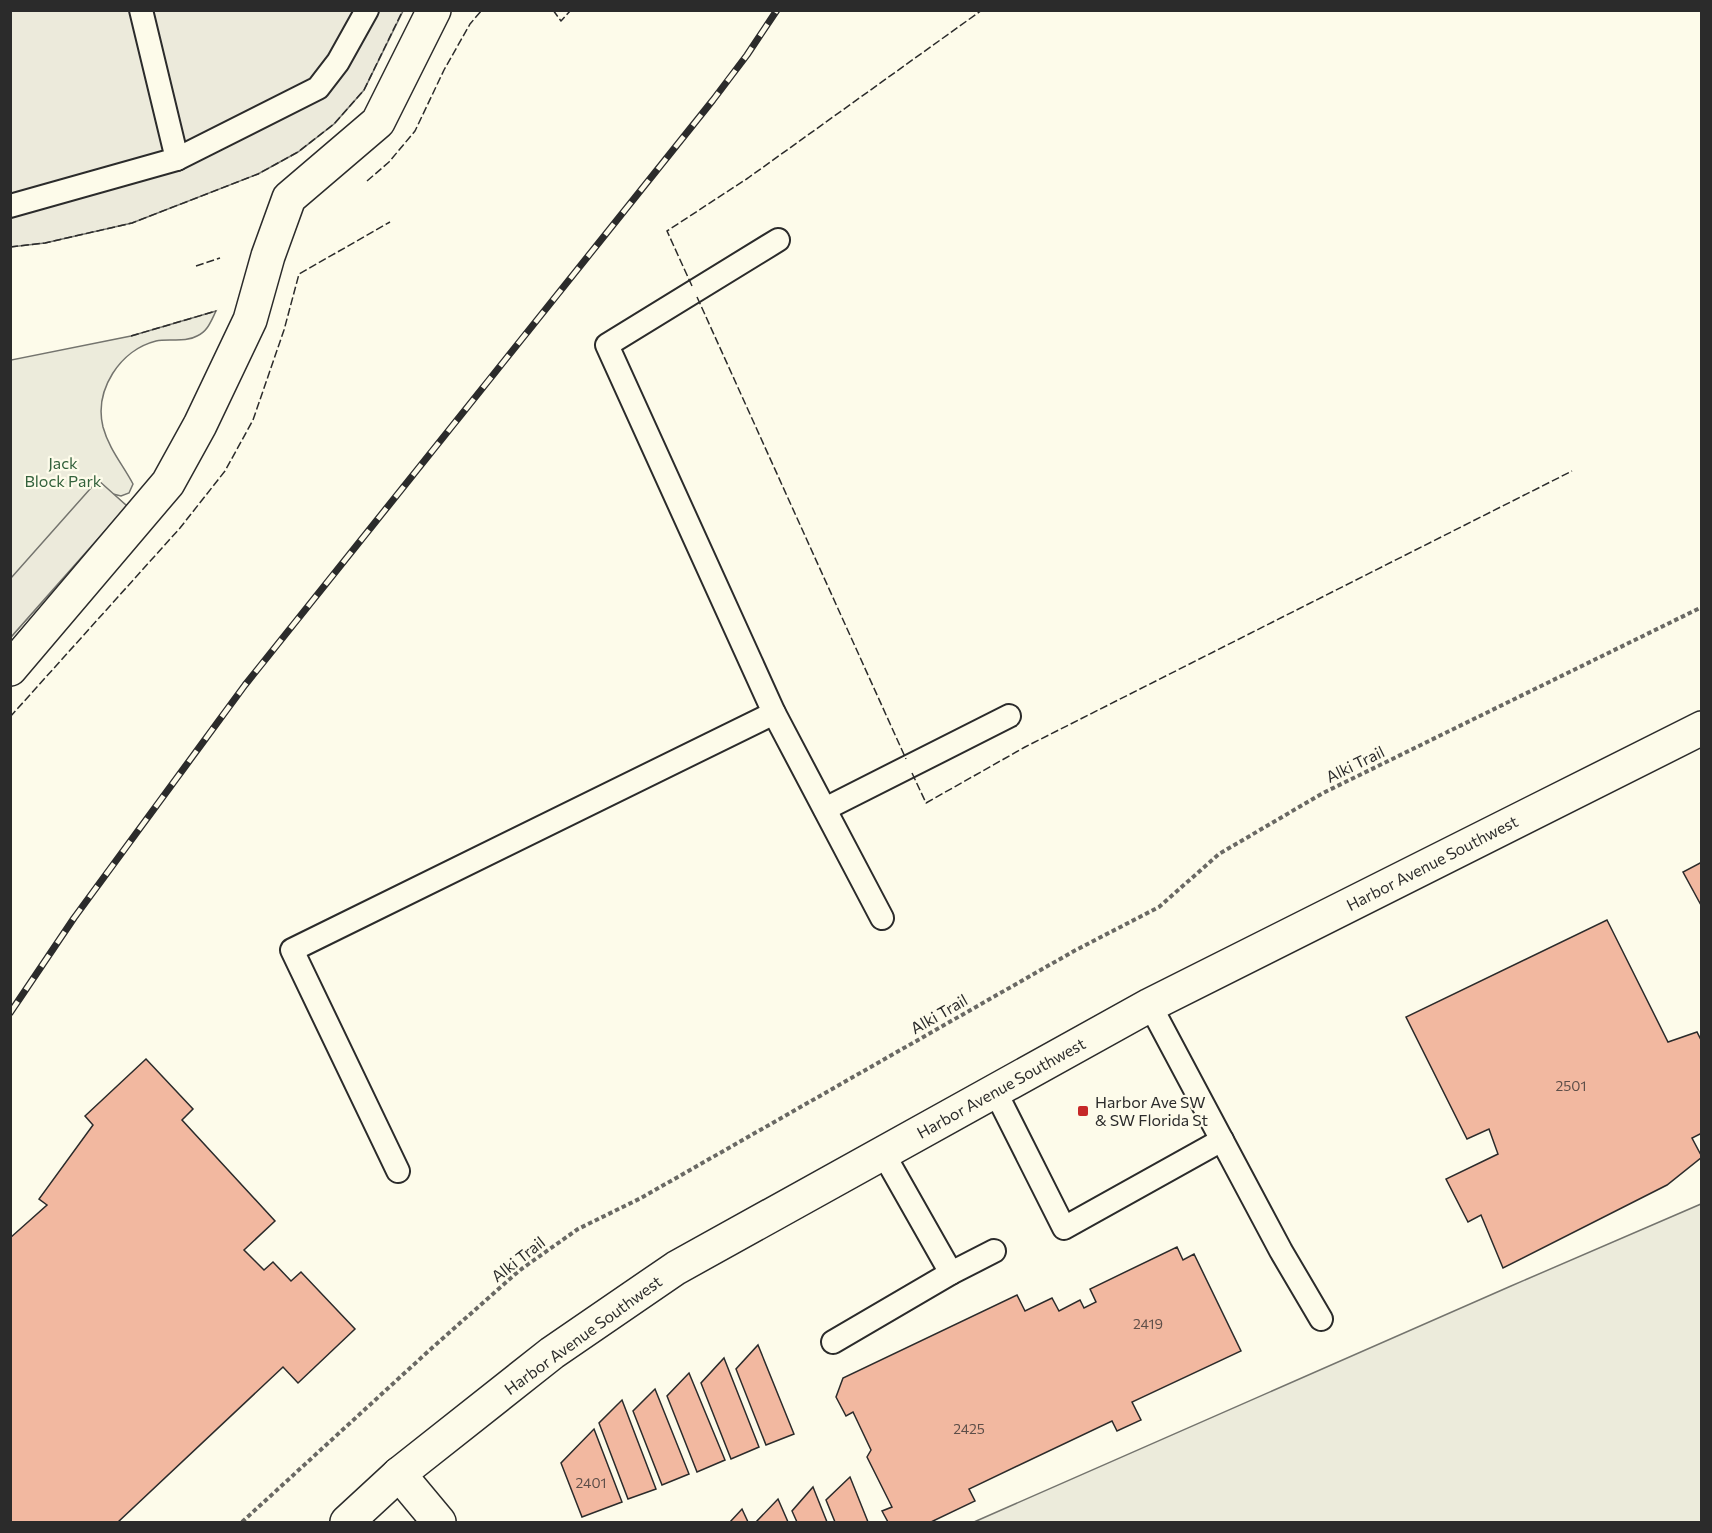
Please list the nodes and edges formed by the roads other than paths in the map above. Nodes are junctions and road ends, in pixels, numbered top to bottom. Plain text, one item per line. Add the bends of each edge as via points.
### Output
1 (141, 10) edge
2 (366, 10) edge
3 (434, 10) edge
4 (177, 159) junction
5 (10, 206) edge
6 (778, 240) dead end
7 (10, 669) edge
8 (774, 713) junction
9 (1009, 716) dead end
10 (1701, 728) edge
11 (825, 809) junction
12 (882, 918) dead end
13 (1150, 1005) junction
14 (995, 1091) junction
15 (1222, 1140) junction
16 (883, 1153) junction
17 (398, 1171) dead end
18 (994, 1251) dead end
19 (951, 1274) junction
20 (1322, 1319) dead end
21 (833, 1342) dead end
22 (399, 1474) junction
23 (347, 1522) edge
24 (439, 1522) edge

1 - 4 lane
2 - 4 lane via 338,62 318,88
3 - 7 main road via 378,122 289,198 250,320 168,483
4 - 5 lane
6 - 8 lane via 607,345
8 - 11 lane
8 - 17 lane via 292,950
9 - 11 lane
10 - 13 main road, Harbor Avenue Southwest
11 - 12 lane
13 - 14 main road, Harbor Avenue Southwest
13 - 15 lane
14 - 15 lane via 1064,1228
14 - 16 main road, Harbor Avenue Southwest
15 - 20 lane
16 - 19 lane
16 - 22 main road, Harbor Avenue Southwest via 676,1268 552,1353
18 - 19 lane
19 - 21 lane
22 - 23 main road, Harbor Avenue Southwest
22 - 24 main road

